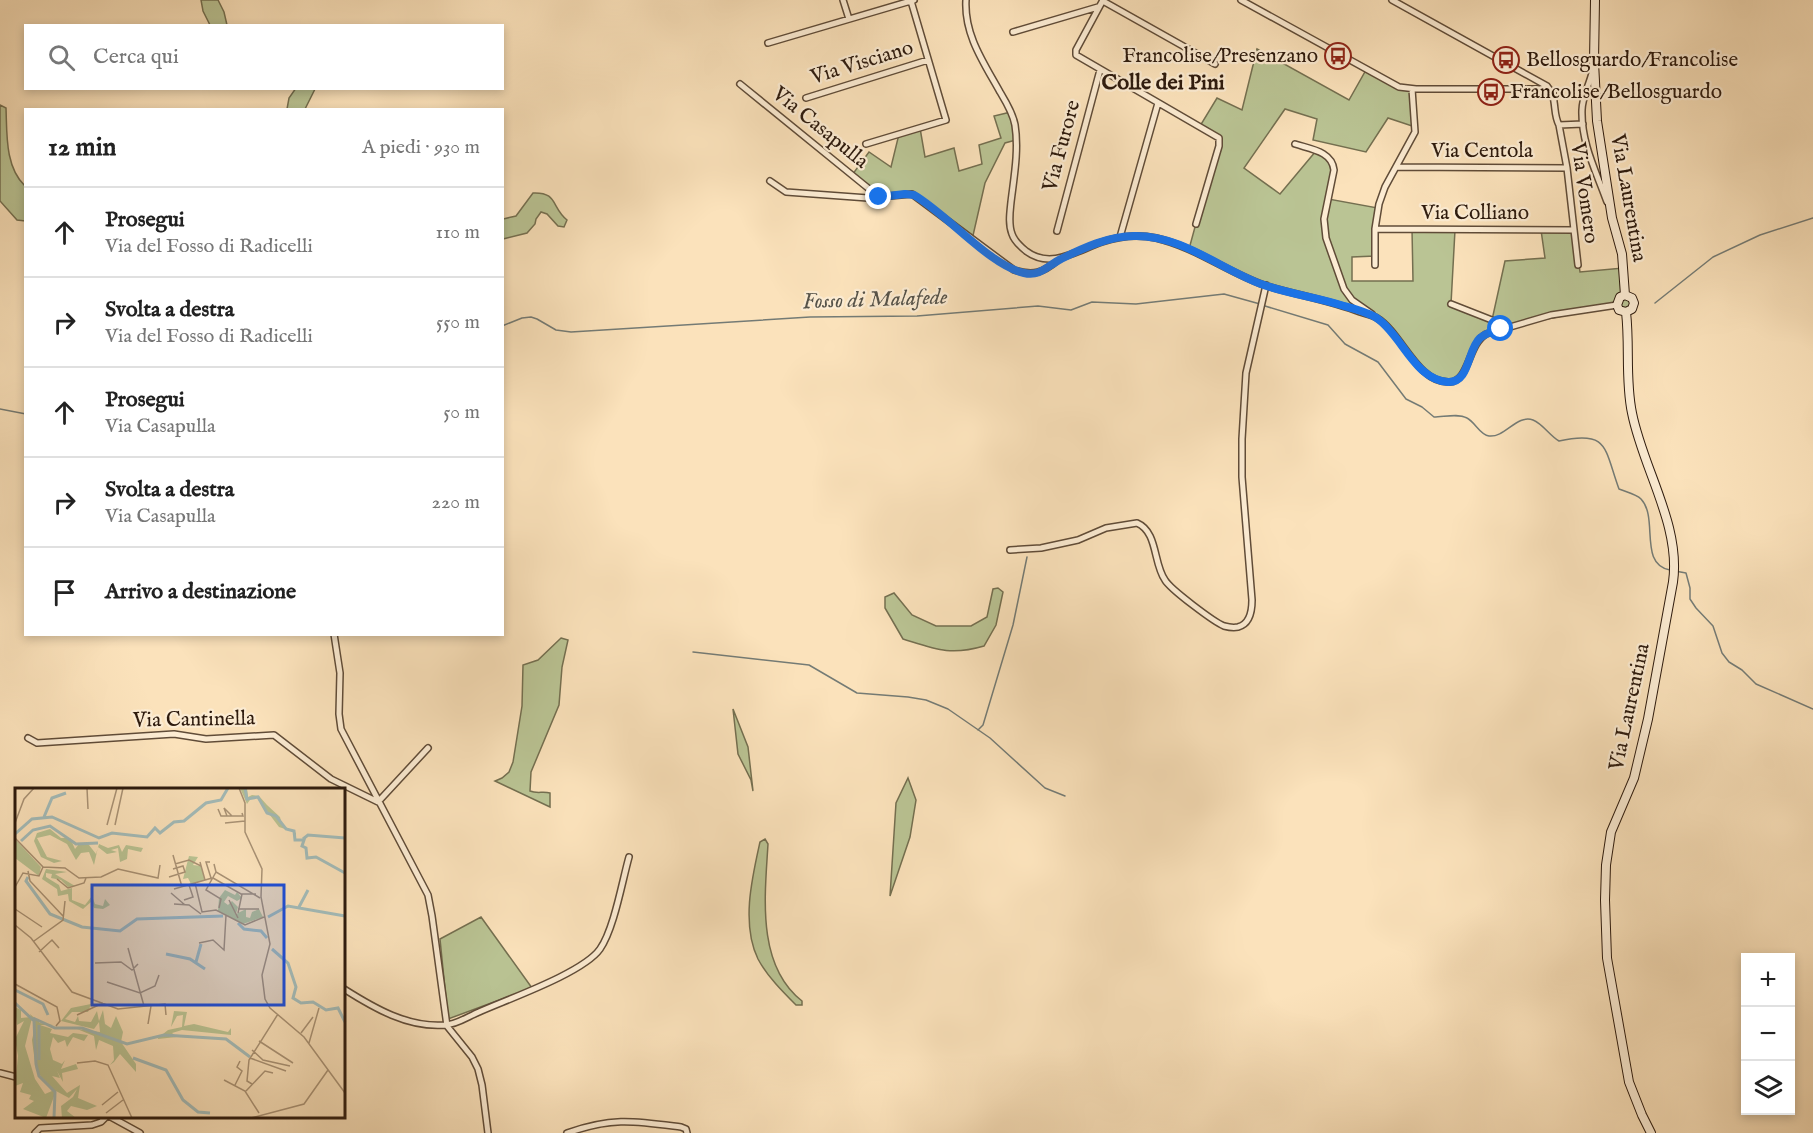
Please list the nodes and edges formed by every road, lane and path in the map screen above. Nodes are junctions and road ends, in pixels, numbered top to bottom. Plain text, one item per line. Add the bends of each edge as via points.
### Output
1 (843, 0) edge
2 (966, 0) edge
3 (1103, 0) edge
4 (1242, 0) edge
5 (1392, 0) edge
6 (1595, 0) edge
7 (912, 1) edge
8 (1098, 7) junction
9 (849, 19) junction
10 (1013, 32) dead end
11 (768, 43) dead end
12 (928, 60) junction
13 (1594, 62) junction
14 (1215, 64) dead end
15 (1100, 70) junction
16 (1540, 81) junction
17 (740, 84) dead end
18 (1412, 89) junction
19 (1534, 90) junction
20 (1553, 93) junction
21 (1585, 97) junction
22 (806, 98) dead end
23 (1596, 98) junction
24 (1158, 103) junction
25 (1583, 124) junction
26 (1559, 125) junction
27 (867, 144) dead end
28 (1295, 144) dead end
29 (1396, 167) junction
30 (1567, 168) junction
31 (770, 182) dead end
32 (879, 197) junction
33 (1612, 218) junction
34 (1196, 224) dead end
35 (1375, 229) junction
36 (1574, 230) junction
37 (1056, 231) dead end
38 (1120, 237) junction
39 (1058, 260) junction
40 (1375, 265) dead end
41 (1578, 265) dead end
42 (1266, 285) junction
43 (1625, 295) junction
44 (1451, 304) dead end
45 (1617, 305) junction
46 (1626, 312) junction
47 (1378, 319) junction
48 (1508, 327) junction
49 (1010, 550) dead end
50 (334, 636) edge
51 (28, 738) dead end
52 (428, 748) dead end
53 (378, 802) junction
54 (629, 857) dead end
55 (345, 990) edge
56 (447, 1026) junction
57 (0, 1073) edge
58 (15, 1077) edge
59 (105, 1118) edge
60 (112, 1118) edge
61 (35, 1133) edge
62 (140, 1133) edge
63 (488, 1133) edge
64 (567, 1133) edge
65 (687, 1133) edge
66 (1651, 1133) edge

1 - 9 street
2 - 39 street via 971,38 1015,125 1012,233 1029,253
3 - 8 street
3 - 14 street
4 - 18 street via 1373,74 1398,87
5 - 16 street
6 - 13 main road, Via Laurentina
7 - 9 street
7 - 12 street
8 - 10 street
8 - 15 street via 1075,54
9 - 11 street
12 - 22 street, Via Visciano
12 - 27 street via 946,120
13 - 21 street
13 - 23 main road, Via Laurentina
15 - 24 street
15 - 37 street, Via Furore
16 - 19 street
16 - 20 street
17 - 32 street, Via Casapulla
18 - 19 street
18 - 29 street via 1415,132
19 - 20 street
20 - 26 street, Via Vomero
21 - 23 street
21 - 25 street
23 - 33 main road, Via Laurentina
24 - 34 street via 1219,139
24 - 38 street
25 - 26 street
25 - 33 street via 1587,150
26 - 30 street, Via Vomero
28 - 47 street via 1323,153 1333,164 1324,219 1326,238 1347,293
29 - 30 street, Via Centola
29 - 35 street via 1381,197
30 - 36 street, Via Vomero
31 - 32 street, Via Casapulla via 785,192
32 - 39 street, Via Casapulla via 914,195 1014,270 1037,274
33 - 43 main road, Via Laurentina via 1622,254
35 - 36 street, Via Colliano
35 - 40 street
36 - 41 street, Via Vomero
38 - 39 street, Via Casapulla
38 - 42 street, Via Casapulla via 1144,236 1167,241
42 - 47 street, Via Casapulla
42 - 49 street via 1246,373 1242,439 1252,600 1246,622 1234,627 1221,624 1168,585 1148,531 1137,523 1041,548
43 - 45 main road, Via Laurentina
43 - 46 main road, Via Laurentina via 1634,303
44 - 48 street
45 - 46 main road
45 - 48 street via 1559,313
46 - 66 main road, Via Laurentina via 1632,412 1673,540 1675,571 1636,768 1611,832 1606,865 1607,958 1629,1082
47 - 48 street via 1421,369 1446,382 1462,377 1480,338
50 - 53 street via 340,678 340,726
51 - 53 street, Via Cantinella via 37,743 174,734 202,739 274,735 326,776
52 - 53 street
53 - 56 street via 428,895
54 - 56 street via 607,936 596,953 556,979
55 - 56 street via 397,1018
56 - 63 street via 478,1069
57 - 58 street
59 - 61 street via 96,1124 40,1128
60 - 62 street
64 - 65 street via 617,1120 681,1127

